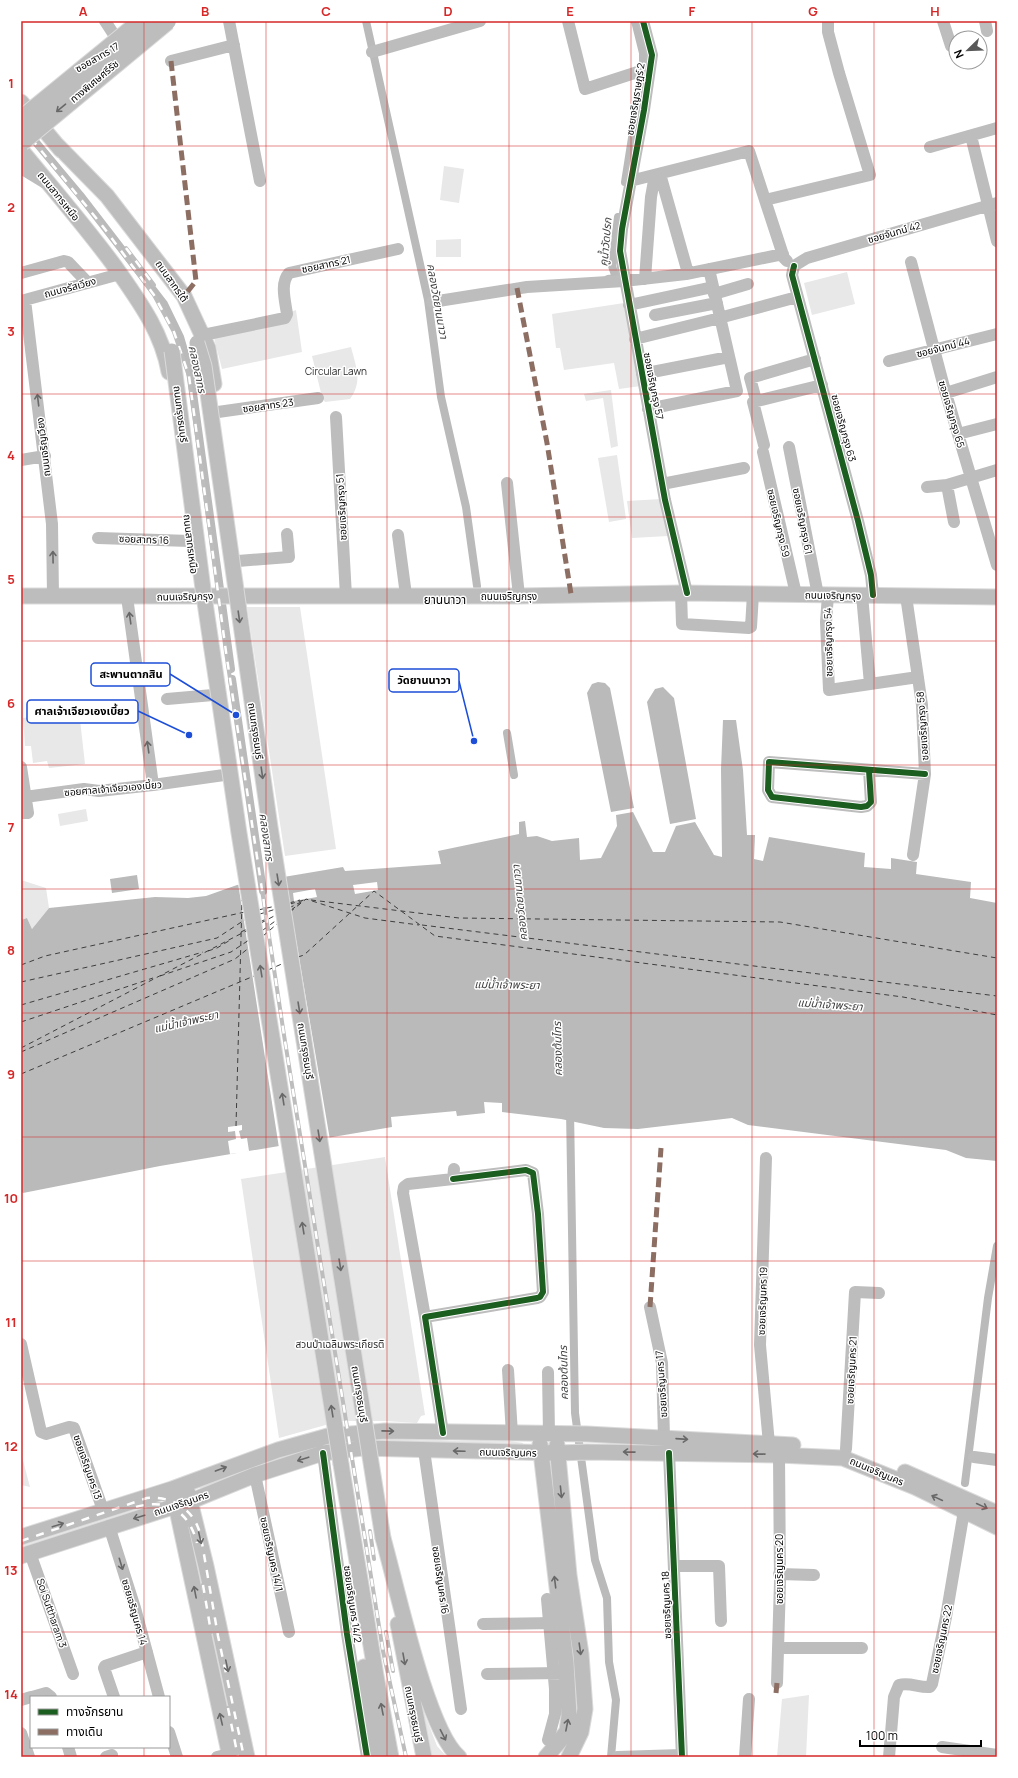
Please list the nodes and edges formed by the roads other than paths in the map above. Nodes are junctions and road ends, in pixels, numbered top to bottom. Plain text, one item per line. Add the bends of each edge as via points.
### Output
1 (105, 21) edge
2 (142, 21) edge
3 (167, 21) edge
4 (176, 21) edge
5 (229, 21) edge
6 (480, 21) edge
7 (568, 21) edge
8 (643, 21) edge
9 (828, 21) edge
10 (943, 21) edge
11 (948, 37) edge
12 (120, 44) junction
13 (234, 45) junction
14 (376, 50) dead end
15 (171, 61) dead end
16 (645, 70) junction
17 (22, 109) edge
18 (997, 128) edge
19 (971, 136) junction
20 (21, 142) edge
21 (930, 147) dead end
22 (21, 150) edge
23 (21, 168) edge
24 (658, 174) junction
25 (260, 182) dead end
26 (630, 182) junction
27 (50, 186) junction
28 (765, 200) junction
29 (992, 204) edge
30 (997, 241) edge
31 (97, 242) junction
32 (398, 249) dead end
33 (783, 254) junction
34 (911, 262) dead end
35 (794, 266) junction
36 (709, 269) junction
37 (688, 273) junction
38 (21, 274) edge
39 (120, 274) junction
40 (645, 279) junction
41 (624, 281) junction
42 (88, 283) junction
43 (748, 284) dead end
44 (715, 295) junction
45 (797, 297) junction
46 (23, 300) edge
47 (432, 302) dead end
48 (629, 305) junction
49 (655, 316) dead end
50 (721, 317) junction
51 (997, 334) edge
52 (200, 339) junction
53 (635, 339) junction
54 (934, 349) junction
55 (172, 351) joint
56 (729, 357) junction
57 (814, 359) junction
58 (889, 361) dead end
59 (642, 374) junction
60 (997, 377) edge
61 (822, 385) junction
62 (946, 393) junction
63 (318, 398) dead end
64 (756, 400) junction
65 (648, 409) junction
66 (218, 412) junction
67 (336, 417) dead end
68 (997, 424) edge
69 (958, 434) junction
70 (789, 447) dead end
71 (45, 456) junction
72 (21, 460) edge
73 (744, 468) dead end
74 (997, 470) edge
75 (971, 477) junction
76 (506, 483) dead end
77 (662, 484) junction
78 (947, 485) junction
79 (927, 487) dead end
80 (954, 522) dead end
81 (288, 534) dead end
82 (398, 535) dead end
83 (98, 538) dead end
84 (190, 541) junction
85 (238, 562) junction
86 (997, 565) edge
87 (684, 593) junction
88 (753, 594) junction
89 (796, 594) junction
90 (204, 595) junction
91 (237, 595) junction
92 (406, 595) junction
93 (823, 595) junction
94 (868, 595) junction
95 (21, 596) edge
96 (53, 596) junction
97 (346, 596) junction
98 (519, 596) junction
99 (906, 596) junction
100 (127, 597) junction
101 (997, 597) edge
102 (918, 677) junction
103 (870, 684) junction
104 (212, 695) junction
105 (167, 700) dead end
106 (21, 767) edge
107 (869, 770) junction
108 (925, 774) junction
109 (224, 775) junction
110 (153, 785) junction
111 (25, 797) junction
112 (25, 813) edge
113 (913, 855) dead end
114 (236, 864) dead end
115 (766, 1158) dead end
116 (879, 1292) dead end
117 (650, 1307) dead end
118 (425, 1317) junction
119 (21, 1344) edge
120 (508, 1370) dead end
121 (548, 1372) dead end
122 (443, 1433) junction
123 (512, 1434) junction
124 (548, 1435) junction
125 (664, 1438) junction
126 (774, 1449) junction
127 (846, 1449) junction
128 (424, 1450) junction
129 (540, 1452) junction
130 (323, 1453) junction
131 (558, 1453) junction
132 (669, 1453) junction
133 (974, 1456) dead end
134 (997, 1460) edge
135 (341, 1464) junction
136 (256, 1475) junction
137 (179, 1487) junction
138 (184, 1503) junction
139 (103, 1510) junction
140 (964, 1511) junction
141 (997, 1513) edge
142 (109, 1526) junction
143 (997, 1527) edge
144 (21, 1537) edge
145 (383, 1538) junction
146 (26, 1554) edge
147 (674, 1566) junction
148 (779, 1574) junction
149 (814, 1575) dead end
150 (547, 1599) dead end
151 (575, 1618) junction
152 (721, 1620) dead end
153 (556, 1622) junction
154 (483, 1624) dead end
155 (289, 1632) dead end
156 (778, 1648) junction
157 (862, 1648) dead end
158 (147, 1652) junction
159 (560, 1673) junction
160 (73, 1674) dead end
161 (487, 1674) dead end
162 (777, 1683) dead end
163 (36, 1696) edge
164 (50, 1696) edge
165 (114, 1696) edge
166 (159, 1696) edge
167 (749, 1699) dead end
168 (461, 1709) dead end
169 (21, 1733) edge
170 (170, 1735) edge
171 (548, 1740) dead end
172 (942, 1747) dead end
173 (390, 1752) edge
174 (26, 1753) edge
175 (246, 1753) edge
176 (997, 1755) edge
177 (225, 1756) edge
178 (682, 1756) edge
179 (177, 1757) edge
180 (367, 1757) edge
181 (376, 1757) edge
182 (424, 1757) edge
183 (459, 1757) edge
184 (546, 1757) edge
185 (570, 1757) edge
186 (617, 1757) edge
187 (745, 1757) edge
188 (889, 1757) edge

1 - 12 street
2 - 17 highway, ทางพิเศษศรีรัช, bridge
3 -> 20 highway, ทางพิเศษศรีรัช, bridge
4 - 12 street, ซอยสาทร 17 via 145,30
5 - 13 street
6 - 14 street
7 - 16 street via 585,89
8 - 16 street, ซอยเจริญราษฎร์ 2 via 652,55
9 - 28 street via 828,32 837,66 870,175
10 - 11 street
12 - 17 street, ซอยสาทร 17 via 68,74
13 - 15 street
13 - 25 street
16 - 26 street, ซอยเจริญราษฎร์ 2
17 - 52 main road, ถนนสาทรใต้ via 55,143 147,259
18 - 19 street
19 - 21 street
19 - 29 street
22 - 27 main road, ถนนสาทรเหนือ
23 - 27 street
24 - 26 street
24 - 28 street via 749,151
24 - 37 street
24 - 40 street via 651,197
26 - 41 street, ซอยเจริญกรุง 57 via 620,251
27 - 31 main road, ถนนสาทรเหนือ
28 - 33 street
29 - 30 street
29 - 35 street, ซอยจันทน์ 42 via 807,258
31 - 39 main road, ถนนสาทรเหนือ
31 - 55 main road, ถนนสาทรเหนือ via 130,277 153,308 166,331
32 - 52 street, ซอยสาทร 21 via 289,273 284,278 287,314 285,318
33 - 35 street
33 - 36 street
34 - 54 street, ซอยเจริญกรุง 65
35 - 45 street, ซอยเจริญกรุง 63 via 792,275
36 - 37 street
36 - 44 street
37 - 40 street
38 - 42 street via 64,261
39 - 42 street, ถนนจรัสเวียง
39 - 84 main road, ถนนสาทรเหนือ via 142,304 158,334 168,362
40 - 41 street
41 - 47 street via 528,287
41 - 48 street, ซอยเจริญกรุง 57
42 - 46 street, ถนนจรัสเวียง
43 - 44 street
44 - 48 street
44 - 49 street
44 - 50 street
45 - 50 street
45 - 57 street, ซอยเจริญกรุง 63
71 -> 46 street, ถนนเจริญเวียง
48 - 53 street, ซอยเจริญกรุง 57
50 - 53 street
50 - 56 street
51 - 54 street, ซอยจันทน์ 44
52 - 66 main road, ถนนสาทรใต้ via 211,360
52 -> 145 main road, ถนนกรุงธนบุรี, bridge via 270,827
53 - 59 street, ซอยเจริญกรุง 57
54 - 58 street, ซอยจันทน์ 44
54 - 62 street, ซอยเจริญกรุง 65
135 -> 55 main road, ถนนกรุงธนบุรี, bridge via 239,833 203,589
56 - 59 street
56 - 65 street via 738,391
57 - 61 street, ซอยเจริญกรุง 63
57 - 64 street via 750,378
59 - 65 street, ซอยเจริญกรุง 57
60 - 62 street
61 - 64 street
61 - 94 street, ซอยเจริญกรุง 63 via 871,576
62 - 69 street, ซอยเจริญกรุง 65
63 - 66 street, ซอยสาทร 23
64 - 89 street, ซอยเจริญกรุง 59 via 753,402
65 - 77 street, ซอยเจริญกรุง 57
66 - 85 main road, ถนนสาทรใต้
67 - 97 street, ซอยเจริญกรุง 51
68 - 69 street
69 - 75 street, ซอยเจริญกรุง 65
70 - 93 street, ซอยเจริญกรุง 61
71 - 72 street
96 -> 71 street, ถนนเจริญเวียง via 52,524
73 - 77 street
74 - 75 street
75 - 78 street
75 - 86 street, ซอยเจริญกรุง 65
76 - 98 street
77 - 87 street, ซอยเจริญกรุง 57
78 - 79 street
78 - 80 street
81 - 85 street via 289,557
82 - 92 street
83 - 84 street, ซอยสาทร 16
84 - 90 main road, ถนนสาทรเหนือ
85 - 91 main road, ถนนสาทรใต้
87 - 88 main road, ถนนเจริญกรุง
87 - 88 street, ซอยเจริญกรุง 57 via 682,624 749,628
87 - 98 main road, ถนนเจริญกรุง
88 - 89 main road, ถนนเจริญกรุง
89 - 93 main road, ถนนเจริญกรุง
90 - 91 main road, ถนนเจริญกรุง
90 - 100 main road, ถนนเจริญกรุง
90 - 104 street, ถนนสาทรเหนือ
91 - 97 main road, ถนนเจริญกรุง
92 - 97 main road, ถนนเจริญกรุง
92 - 98 main road, ถนนเจริญกรุง
93 - 94 main road, ถนนเจริญกรุง
93 - 103 street, ซอยเจริญกรุง 54 via 829,690
94 - 99 main road, ถนนเจริญกรุง
94 - 103 street, ซอยเจริญกรุง 63
95 - 96 main road, ถนนเจริญกรุง
96 - 100 main road, ถนนเจริญกรุง
99 - 101 main road, ถนนเจริญกรุง
99 - 102 street, ซอยเจริญกรุง 58
110 -> 100 street
102 - 103 street
102 - 108 street, ซอยเจริญกรุง 58
104 - 105 street
104 - 109 street, ถนนสาทรเหนือ
106 - 111 street
107 - 107 street via 871,802 867,806 772,797 768,790 769,762
107 - 108 street
108 - 113 street, ซอยเจริญกรุง 58
109 - 110 street, ซอยศาลเจ้าเจียวเองเบี้ยว
109 - 114 street, ถนนสาทรเหนือ
110 - 111 street, ซอยศาลเจ้าเจียวเองเบี้ยว via 99,791 84,789
111 - 112 street
115 - 126 street, ซอยเจริญนคร 19 via 760,1345
116 - 127 street, ซอยเจริญนคร 21 via 855,1292
117 - 125 street, ซอยเจริญนคร 17 via 662,1363
118 - 118 street via 537,1298 542,1294 533,1173 526,1170 453,1174 404,1187 402,1193
118 - 122 street
119 - 139 street, ซอยเจริญนคร 13 via 41,1432 46,1434 69,1427 74,1428
120 - 123 street
121 - 124 street
122 - 123 main road, ถนนเจริญนคร
137 -> 122 main road, ถนนเจริญนคร via 250,1459 328,1436 385,1431
123 - 124 main road, ถนนเจริญนคร
124 - 125 main road, ถนนเจริญนคร
124 - 129 main road
124 - 131 main road
125 -> 126 main road, ถนนเจริญนคร
126 - 127 main road, ถนนเจริญนคร
126 -> 132 main road, ถนนเจริญนคร
140 -> 126 main road, ถนนเจริญนคร via 894,1478 843,1458
126 - 148 street, ซอยเจริญนคร 20
127 -> 141 main road, ถนนเจริญนคร
129 -> 128 main road, ถนนเจริญนคร
128 - 130 main road, ถนนเจริญนคร via 362,1448
128 - 168 street, ซอยเจริญนคร 16
129 - 131 main road, ถนนเจริญนคร
153 -> 129 main road
130 -> 136 main road, ถนนเจริญนคร
130 - 180 street, ซอยเจริญนคร 14/2 via 347,1634
132 -> 131 main road, ถนนเจริญนคร
131 -> 151 main road
132 - 147 street, ซอยเจริญนคร 18
133 - 134 street
173 -> 135 main road
135 - 181 main road via 353,1588
136 - 138 main road, ถนนเจริญนคร
136 - 155 street, ซอยเจริญนคร 14/1
137 - 138 main road
137 - 139 main road, ถนนเจริญนคร
138 -> 142 main road, ถนนเจริญนคร
138 -> 175 main road via 206,1566
177 -> 138 main road
144 -> 139 main road, ถนนเจริญนคร
140 - 143 main road, ถนนเจริญนคร
140 - 188 street, ซอยเจริญนคร 22 via 932,1684 925,1688 907,1683 899,1685 894,1697
142 - 146 main road, ถนนเจริญนคร
142 -> 158 street, ซอยเจริญนคร 14
145 -> 182 main road, ถนนกรุงธนบุรี
145 -> 183 main road via 432,1710 446,1742
146 - 160 street, Soi Suttharam 3
147 - 152 street via 719,1566
147 - 178 street, ซอยเจริญนคร 18
148 - 149 street
148 - 156 street, ซอยเจริญนคร 20
150 - 153 street
151 - 153 main road
151 -> 185 main road via 581,1654 585,1709 581,1732
153 - 154 street
153 - 159 main road
156 - 157 street
156 - 162 street, ซอยเจริญนคร 20
158 - 165 street via 105,1666
158 - 166 street, ซอยเจริญนคร 14
159 - 161 street
159 - 171 street via 555,1714
184 -> 159 main road via 566,1731 569,1716
163 - 164 street via 46,1693
167 - 187 street
169 - 174 street
170 - 179 street
172 - 176 street
175 - 177 main road
178 - 186 street

